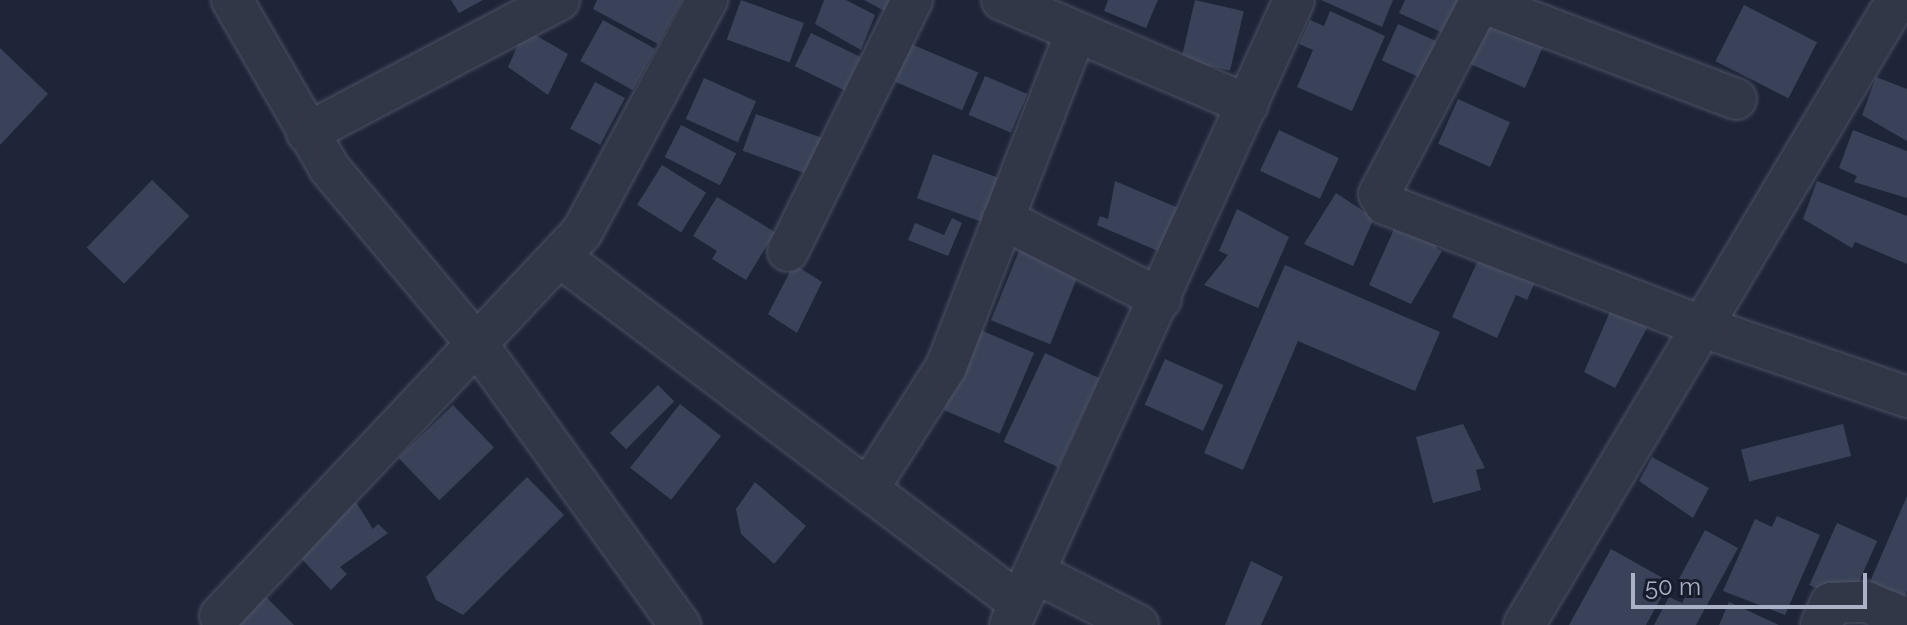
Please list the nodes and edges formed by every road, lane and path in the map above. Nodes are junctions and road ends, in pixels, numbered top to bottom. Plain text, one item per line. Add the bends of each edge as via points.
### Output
1 (232, 0) edge
2 (559, 0) edge
3 (707, 0) edge
4 (912, 0) edge
5 (1002, 0) edge
6 (1294, 0) edge
7 (1897, 0) edge
8 (1076, 32) junction
9 (1736, 99) dead end
10 (1248, 105) junction
11 (307, 133) junction
12 (1003, 219) junction
13 (788, 251) dead end
14 (560, 257) junction
15 (1161, 299) junction
16 (1703, 327) junction
17 (477, 344) junction
18 (1907, 397) edge
19 (868, 489) junction
20 (1021, 600) edge
21 (220, 616) dead end
22 (1907, 619) edge
23 (680, 625) edge
24 (1138, 625) edge
25 (1524, 625) edge
26 (1821, 625) edge

1 - 11 street
2 - 11 street
3 - 14 street via 591,217
4 - 13 street
5 - 8 street
6 - 10 street
7 - 16 street
8 - 10 street
8 - 12 street
9 - 16 street via 1480,2 1379,194 1385,204
10 - 15 street
11 - 17 street
12 - 15 street
12 - 19 street via 937,384
14 - 17 street
14 - 19 street
15 - 20 street
16 - 18 street
16 - 25 street
17 - 21 street
17 - 23 street
19 - 20 street
20 - 24 street
22 - 26 street via 1866,602 1831,603

